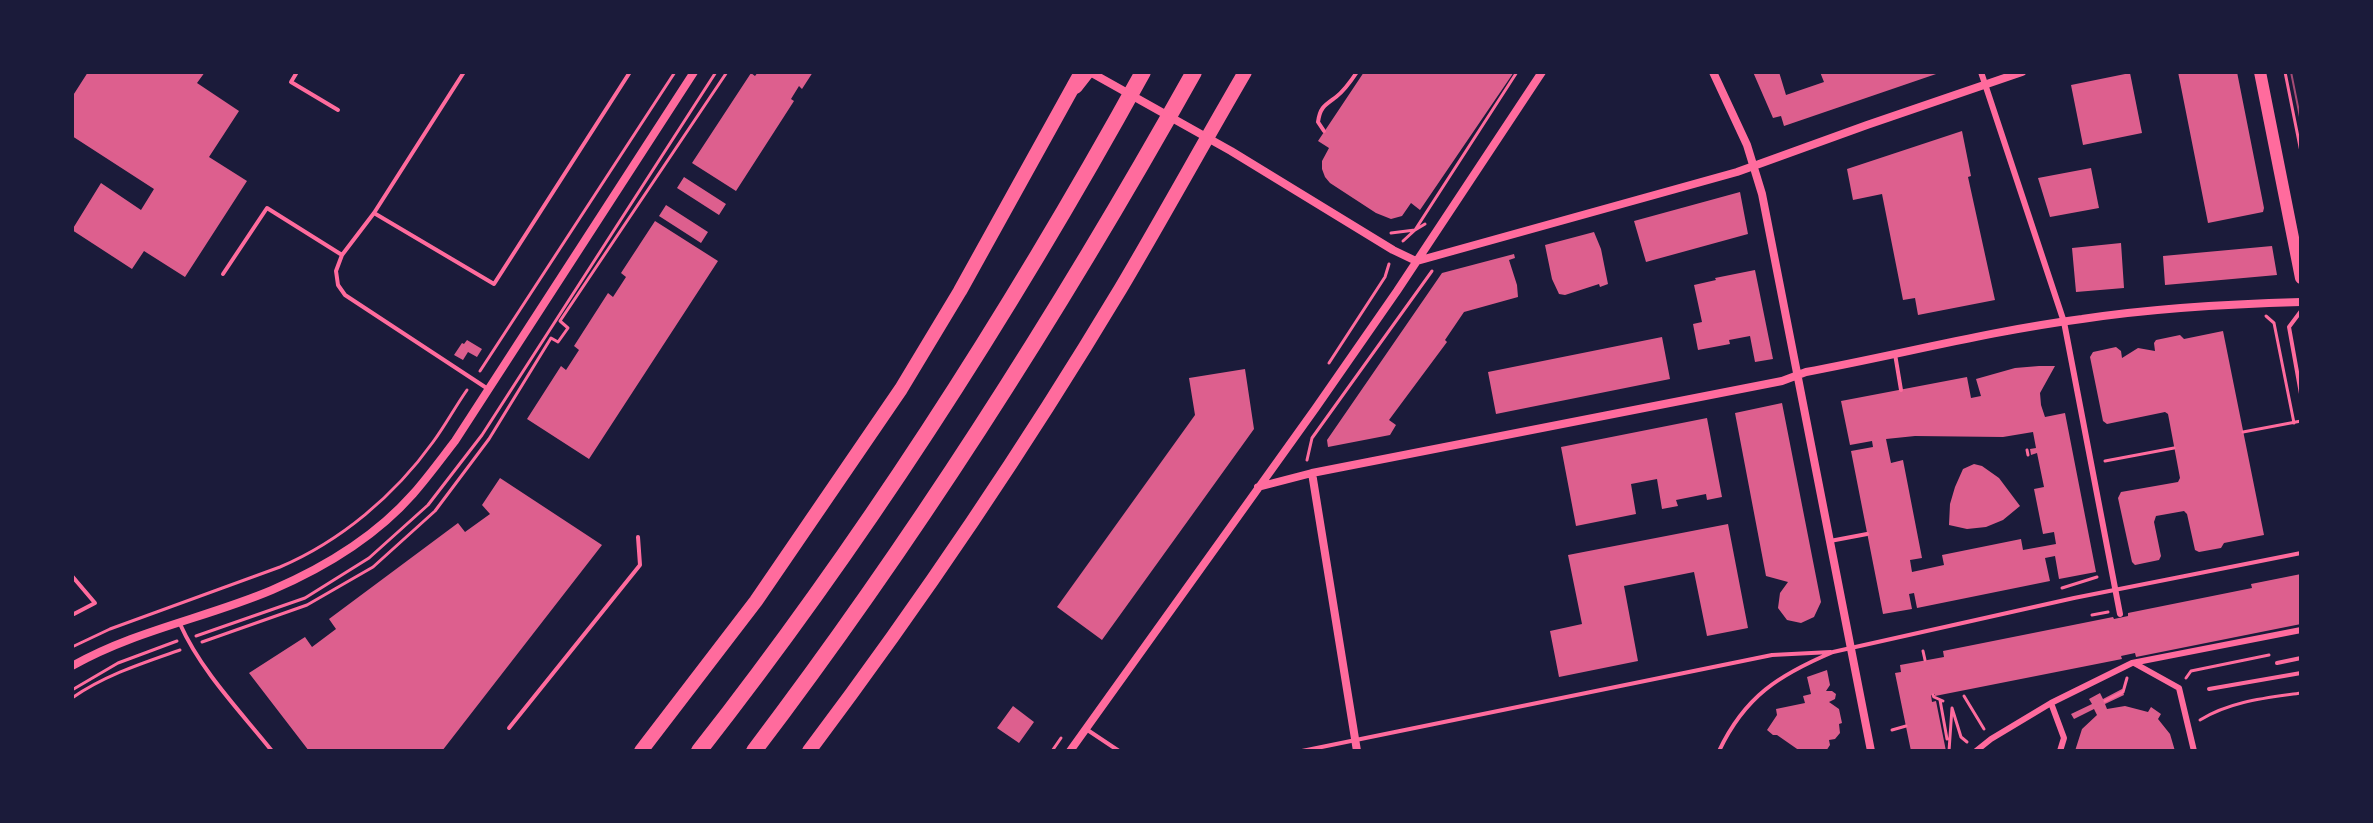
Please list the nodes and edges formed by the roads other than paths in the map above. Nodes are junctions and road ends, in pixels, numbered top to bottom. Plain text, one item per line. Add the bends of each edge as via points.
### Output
1 (297, 72) edge
2 (464, 72) edge
3 (630, 72) edge
4 (694, 72) edge
5 (1143, 72) edge
6 (1194, 72) edge
7 (1245, 72) edge
8 (1357, 72) edge
9 (1542, 72) edge
10 (1713, 72) edge
11 (1981, 72) edge
12 (2022, 72) edge
13 (2260, 72) edge
14 (1083, 75) edge
15 (1985, 84) junction
16 (338, 110) dead end
17 (1324, 131) dead end
18 (1755, 165) junction
19 (374, 213) junction
20 (342, 255) junction
21 (1416, 261) junction
22 (223, 274) dead end
23 (2301, 278) edge
24 (2301, 302) edge
25 (2301, 311) edge
26 (2064, 322) junction
27 (1895, 354) junction
28 (1797, 375) junction
29 (488, 389) junction
30 (1901, 390) dead end
31 (2301, 394) edge
32 (1307, 474) junction
33 (1258, 487) junction
34 (1867, 534) dead end
35 (638, 537) dead end
36 (1830, 542) junction
37 (2301, 553) edge
38 (72, 576) edge
39 (2120, 612) road end
40 (72, 615) edge
41 (179, 622) junction
42 (2301, 630) edge
43 (1851, 648) junction
44 (1833, 652) junction
45 (2301, 658) edge
46 (2132, 663) junction
47 (2277, 663) dead end
48 (72, 666) edge
49 (2301, 673) edge
50 (2209, 689) dead end
51 (2051, 703) junction
52 (509, 728) dead end
53 (1086, 729) junction
54 (1355, 739) junction
55 (272, 751) edge
56 (641, 751) edge
57 (699, 751) edge
58 (754, 751) edge
59 (809, 751) edge
60 (1070, 751) edge
61 (1119, 751) edge
62 (1302, 751) edge
63 (1357, 751) edge
64 (1719, 751) edge
65 (1871, 751) edge
66 (1976, 751) edge
67 (2060, 751) edge
68 (2194, 751) edge

1 - 16 lane via 291,82
2 - 19 lane
3 - 19 lane via 494,284
4 - 29 street
5 - 57 highway via 1004,310 905,465
6 - 58 highway via 1040,335 934,501
7 - 59 highway via 1120,289 997,486
8 - 17 lane via 1319,112
9 - 21 street
10 - 18 street
11 - 15 street
12 - 15 street
13 - 23 main road
14 - 21 street via 1231,151
14 - 56 highway via 901,389 756,601
15 - 18 street
15 - 26 street
18 - 21 street
18 - 28 street
19 - 20 lane
20 - 22 lane via 267,208
20 - 29 lane via 336,271 345,295
21 - 33 street
24 - 26 street
25 - 31 lane via 2289,327
26 - 27 street
26 - 39 street
27 - 28 street
27 - 30 lane
28 - 32 street
28 - 36 street
29 - 41 street via 412,496 344,552 270,591
32 - 33 street
32 - 54 street
33 - 53 street
34 - 36 lane
35 - 52 lane via 640,565
36 - 43 street
37 - 43 lane
38 - 40 lane via 95,603
41 - 48 street
41 - 55 lane via 191,646
42 - 46 street
43 - 44 lane
43 - 65 street
44 - 54 lane via 1772,655
44 - 64 lane via 1797,668 1757,696
45 - 47 lane
46 - 51 street
46 - 68 street via 2179,688
49 - 50 lane
51 - 66 street
51 - 67 street via 2064,738
53 - 60 street
53 - 61 lane
54 - 62 lane
54 - 63 street

